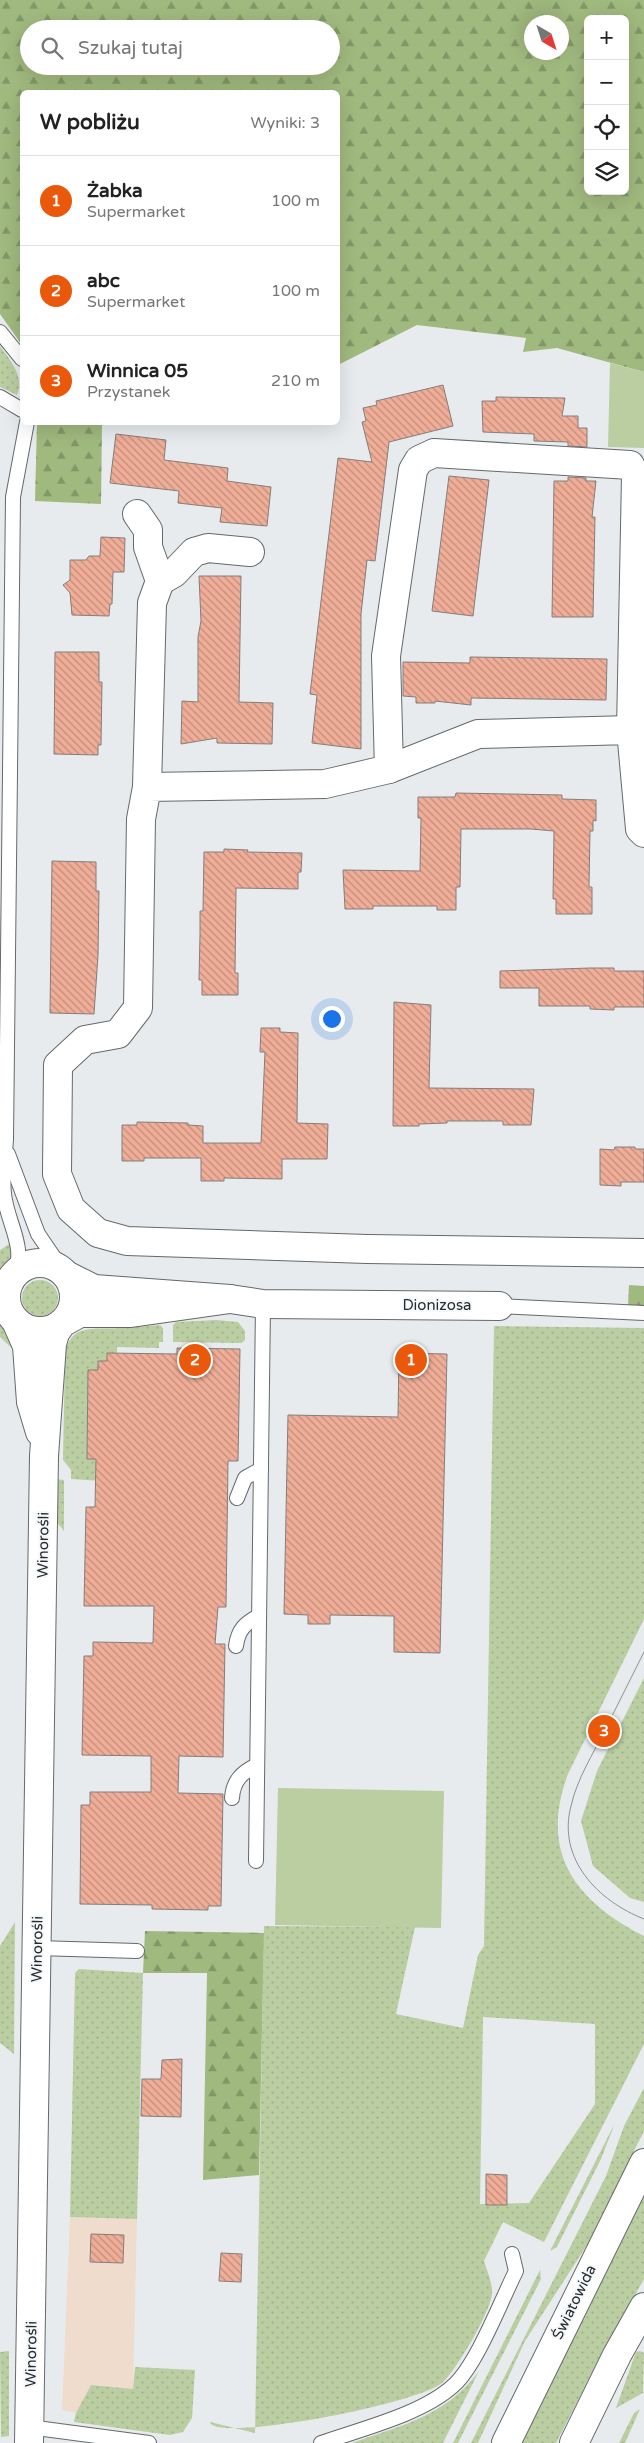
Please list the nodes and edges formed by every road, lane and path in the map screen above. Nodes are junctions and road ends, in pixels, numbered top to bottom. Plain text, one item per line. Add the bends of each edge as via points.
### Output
1 (0, 332) edge
2 (20, 357) edge
3 (0, 397) edge
4 (20, 409) edge
5 (26, 425) edge
6 (136, 514) dead end
7 (250, 552) dead end
8 (160, 581) junction
9 (637, 731) edge
10 (389, 768) junction
11 (147, 787) junction
12 (644, 833) edge
13 (6, 1138) junction
14 (644, 1253) edge
15 (66, 1275) junction
16 (6, 1282) edge
17 (230, 1299) junction
18 (263, 1304) junction
19 (499, 1306) joint
20 (644, 1313) edge
21 (8, 1317) edge
22 (62, 1323) junction
23 (44, 1456) junction
24 (261, 1470) junction
25 (237, 1498) dead end
26 (259, 1616) junction
27 (236, 1646) dead end
28 (257, 1765) junction
29 (232, 1798) dead end
30 (256, 1862) dead end
31 (37, 1948) junction
32 (137, 1950) dead end
33 (644, 2163) edge
34 (512, 2254) dead end
35 (644, 2307) edge
36 (29, 2435) edge
37 (149, 2443) edge
38 (321, 2443) edge
39 (506, 2443) edge
40 (574, 2443) edge

1 - 2 lane
3 - 4 lane
5 - 13 lane via 13,497
6 - 8 street via 148,530 148,546
7 - 8 street via 208,548 194,552 174,574
8 - 11 street via 152,603
9 - 10 street via 478,734
9 - 10 street via 636,476 630,465 434,453 420,460 413,470 386,656
9 - 12 street via 640,829
10 - 11 street via 325,784
11 - 14 street via 141,819 138,1008 118,1034 85,1040 58,1065 57,1174 71,1209 98,1233 127,1241 377,1250
13 - 15 lane via 10,1161 38,1234
13 - 16 lane via 4,1194 19,1254
15 - 16 street via 43,1264 26,1267
15 - 17 street, Dionizosa via 94,1289
15 - 22 street via 74,1299
16 - 21 street via 9,1284
17 - 18 street, Dionizosa
17 - 22 street, Dionizosa via 131,1313 80,1313
18 - 19 street, Dionizosa
18 - 24 lane
19 - 20 lane, Dionizosa
21 - 22 street via 38,1331 55,1328
21 - 23 street, Winorośli via 28,1346 31,1402
22 - 23 street, Winorośli via 53,1338
23 - 31 street, Winorośli
24 - 25 lane via 245,1478
24 - 26 lane
26 - 27 lane via 241,1629
26 - 28 lane
28 - 29 lane via 237,1780
28 - 30 lane
31 - 32 lane
31 - 36 street, Winorośli
33 - 39 street, Światowida
34 - 38 lane via 516,2271 468,2368 455,2385 421,2407
35 - 40 street
36 - 37 lane

